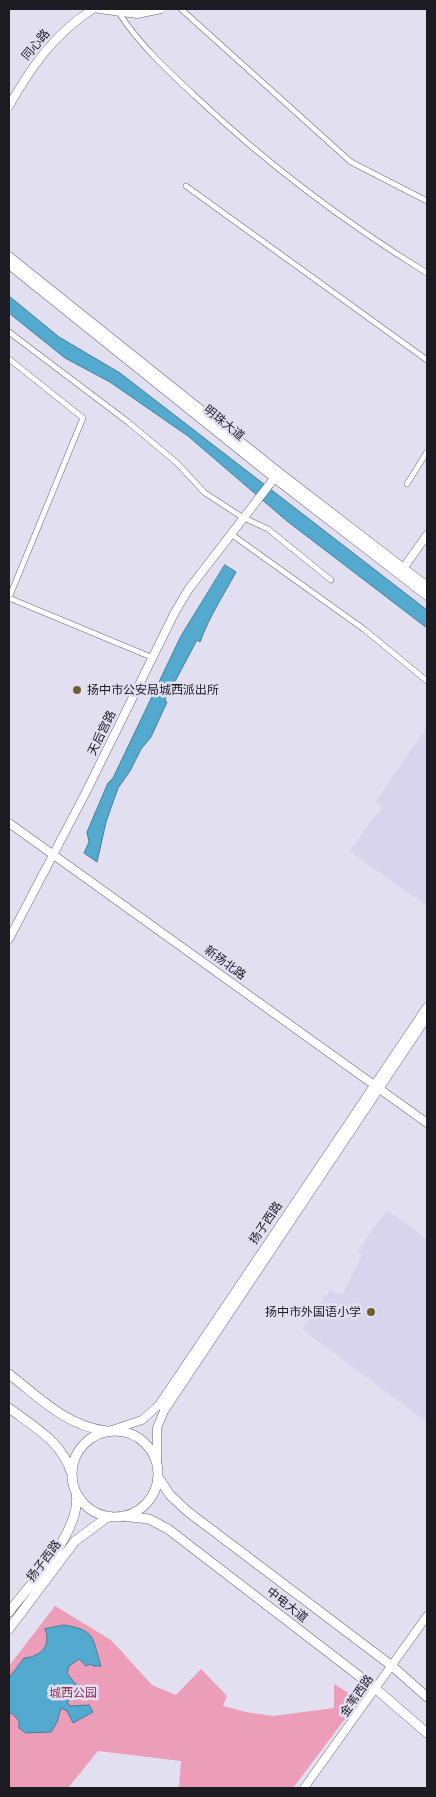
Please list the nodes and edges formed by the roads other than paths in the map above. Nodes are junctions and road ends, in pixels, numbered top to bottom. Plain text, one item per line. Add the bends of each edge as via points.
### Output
1 (93, 9) edge
2 (99, 9) edge
3 (161, 9) edge
4 (181, 9) edge
5 (118, 13) junction
6 (9, 106) edge
7 (186, 186) dead end
8 (427, 202) edge
9 (9, 256) edge
10 (9, 265) edge
11 (427, 273) edge
12 (9, 332) edge
13 (9, 359) edge
14 (427, 360) edge
15 (427, 452) edge
16 (274, 477) junction
17 (407, 484) dead end
18 (242, 517) junction
19 (231, 534) junction
20 (427, 535) edge
21 (401, 571) junction
22 (331, 580) dead end
23 (427, 586) edge
24 (427, 596) edge
25 (9, 598) edge
26 (151, 657) junction
27 (427, 681) edge
28 (9, 823) edge
29 (53, 855) junction
30 (9, 939) edge
31 (427, 1007) edge
32 (427, 1017) edge
33 (376, 1087) junction
34 (427, 1123) edge
35 (9, 1374) edge
36 (9, 1408) edge
37 (109, 1431) junction
38 (157, 1464) junction
39 (72, 1476) junction
40 (158, 1476) junction
41 (74, 1487) junction
42 (109, 1516) junction
43 (122, 1516) junction
44 (9, 1612) edge
45 (427, 1616) edge
46 (9, 1629) edge
47 (392, 1666) junction
48 (376, 1689) junction
49 (427, 1697) edge
50 (427, 1733) edge
51 (304, 1788) edge

1 - 6 main road, 同心路 via 71,23 44,50
2 - 5 main road
3 - 5 main road via 137,14
4 - 8 street via 351,162
5 - 11 street via 146,49 221,121 329,208
7 - 14 street
9 - 16 main road, 明珠大道
10 - 16 main road, 明珠大道
12 - 18 street via 128,422 177,463 205,492
13 - 25 street via 83,418
15 - 17 street
16 - 18 main road, 天后宫路
16 - 21 main road, 明珠大道
18 - 19 main road, 天后宫路
18 - 22 street via 268,529
19 - 26 main road, 天后宫路 via 188,590
19 - 27 street via 365,630
20 - 21 main road
21 - 23 main road, 明珠大道
21 - 24 main road, 明珠大道
25 - 26 street
26 - 29 main road, 天后宫路
28 - 29 main road, 新扬北路
29 - 30 main road, 天后宫路
29 - 33 main road, 新扬北路
31 - 33 main road, 扬子西路
32 - 33 main road, 扬子西路
33 - 34 main road, 新扬北路
33 - 37 main road, 扬子西路 via 159,1405 142,1420
33 - 38 main road, 扬子西路 via 164,1411 158,1428
35 - 37 main road via 68,1420 90,1429
36 - 39 main road via 55,1444 67,1458
37 - 38 main road via 134,1435 152,1452
37 - 39 main road via 87,1442 74,1463
38 - 40 main road
39 - 41 main road
40 - 43 main road via 155,1491 147,1503
40 - 47 main road, 中电大道 via 170,1495 187,1511
41 - 42 main road via 88,1506
41 - 44 main road, 扬子西路 via 77,1499 69,1533
42 - 43 main road
42 - 46 main road, 扬子西路 via 75,1541
43 - 48 main road, 中电大道 via 149,1519 168,1529
45 - 47 main road, 金苇西路
47 - 48 main road, 金苇西路
47 - 49 main road, 中电大道
48 - 50 main road, 中电大道
48 - 51 main road, 金苇西路

